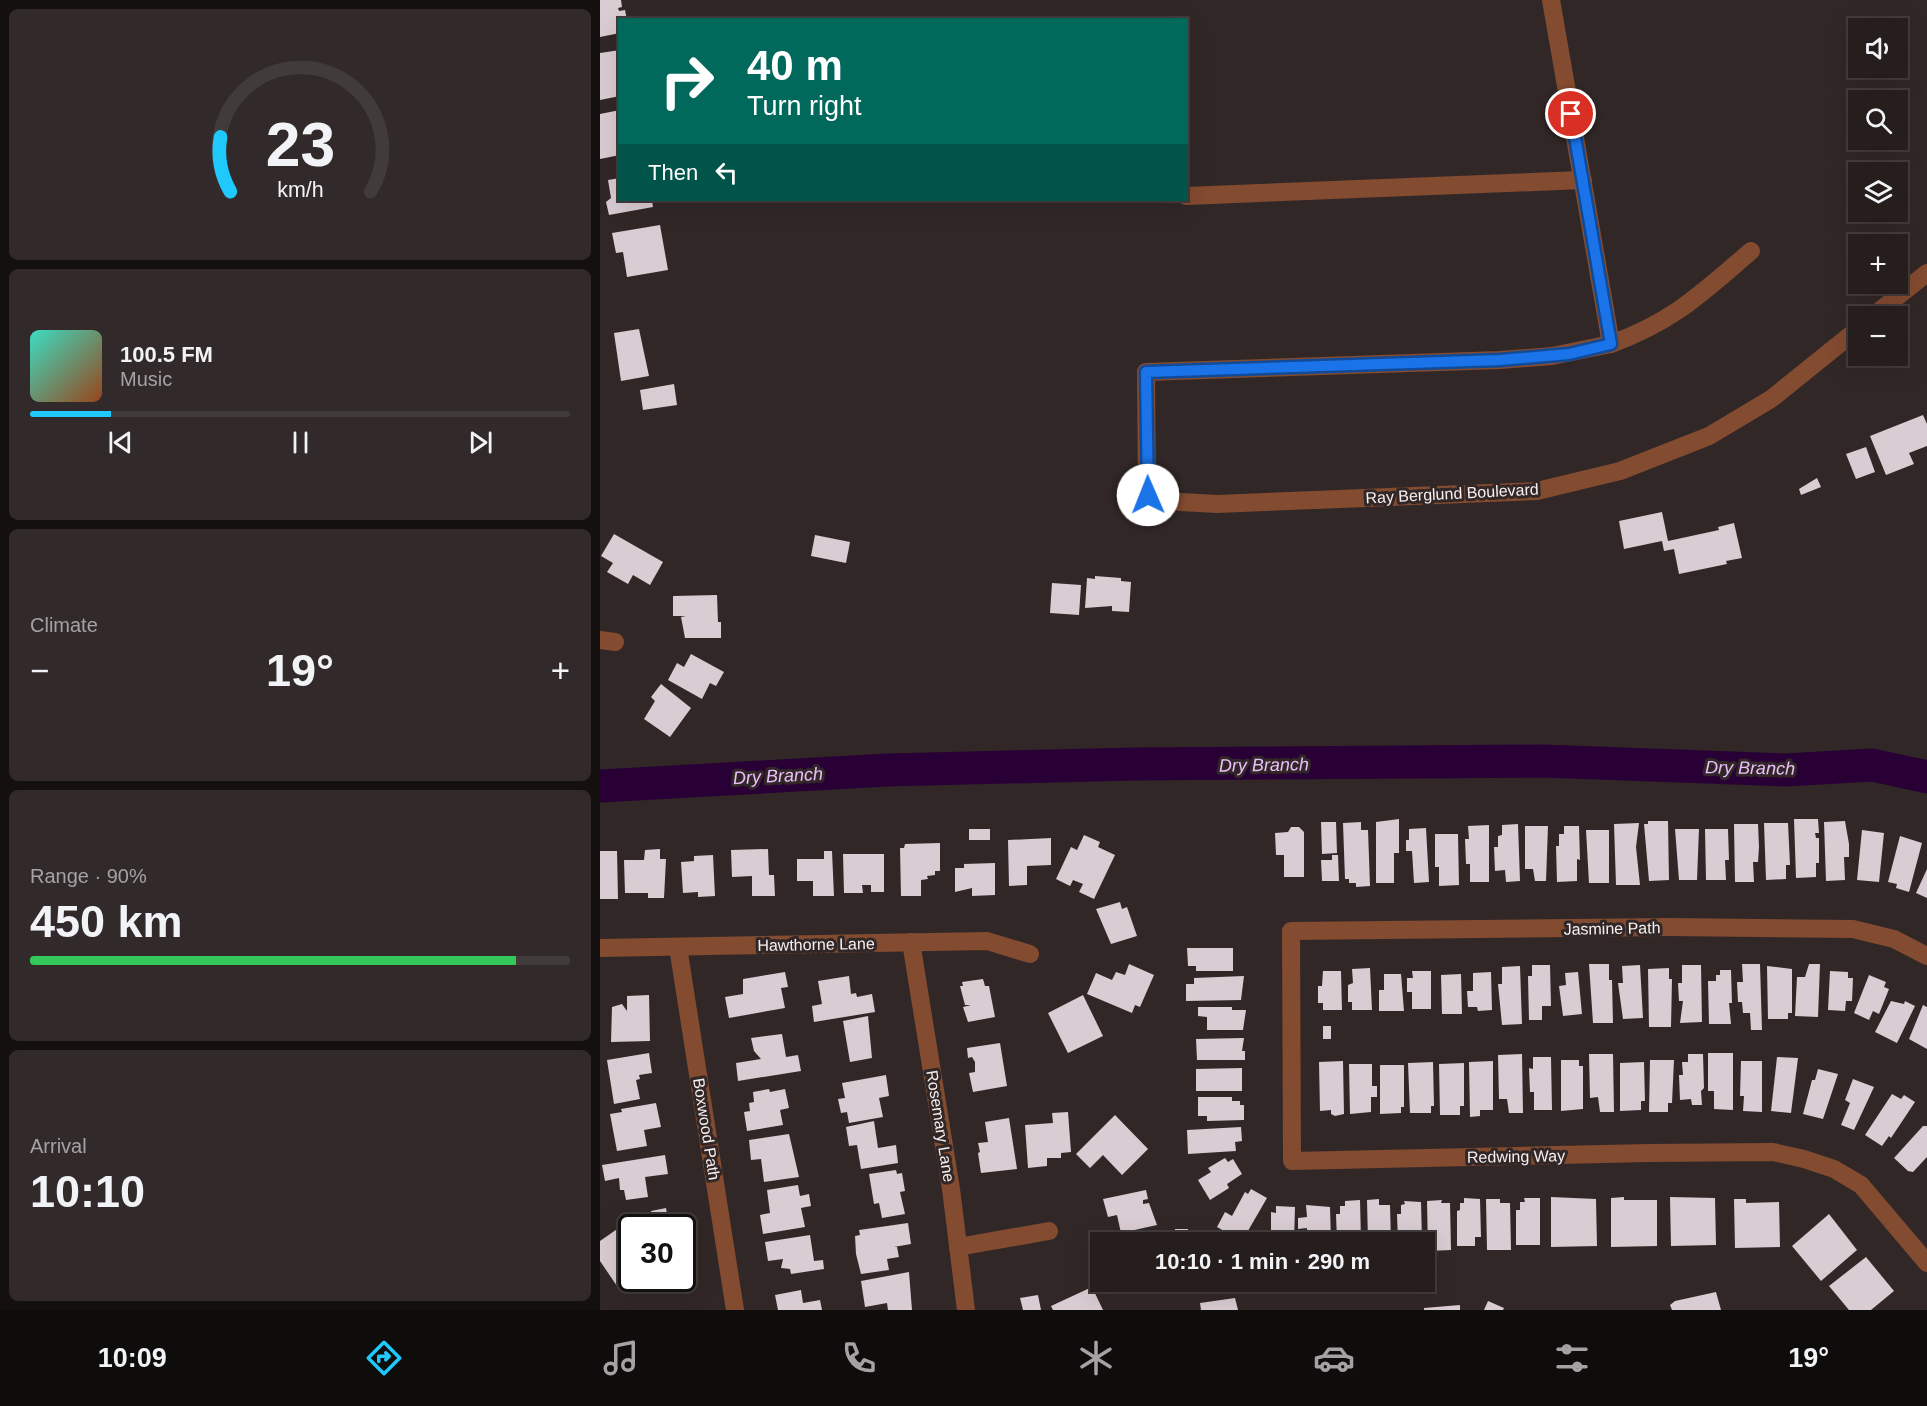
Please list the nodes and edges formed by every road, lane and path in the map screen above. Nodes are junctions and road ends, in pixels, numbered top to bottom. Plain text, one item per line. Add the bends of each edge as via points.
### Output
1 (1551, 0) edge
2 (1583, 180) junction
3 (1188, 196) edge
4 (1751, 250) dead end
5 (1927, 273) edge
6 (1886, 306) edge
7 (1848, 336) edge
8 (1611, 344) junction
9 (1291, 931) joint
10 (911, 942) junction
11 (678, 947) junction
12 (600, 948) edge
13 (1030, 954) dead end
14 (1927, 956) edge
15 (1049, 1231) dead end
16 (958, 1247) junction
17 (1927, 1263) edge
18 (735, 1310) edge
19 (966, 1310) edge

1 - 2 street
2 - 3 street
2 - 8 street
4 - 8 street via 1682,311 1648,331
5 - 6 street
7 - 8 street, Ray Berglund Boulevard via 1771,399 1709,436 1620,471 1537,491 1217,504 1148,495 1146,372 1500,360 1574,353
9 - 14 street, Jasmine Path via 1853,929 1894,939
9 - 17 street, Redwing Way via 1292,1161 1773,1152 1834,1169 1861,1185
10 - 11 street, Hawthorne Lane
10 - 13 street, Hawthorne Lane via 987,941
10 - 16 street, Rosemary Lane
11 - 12 street, Hawthorne Lane
11 - 18 street, Boxwood Path
15 - 16 street
16 - 19 street, Rosemary Lane

